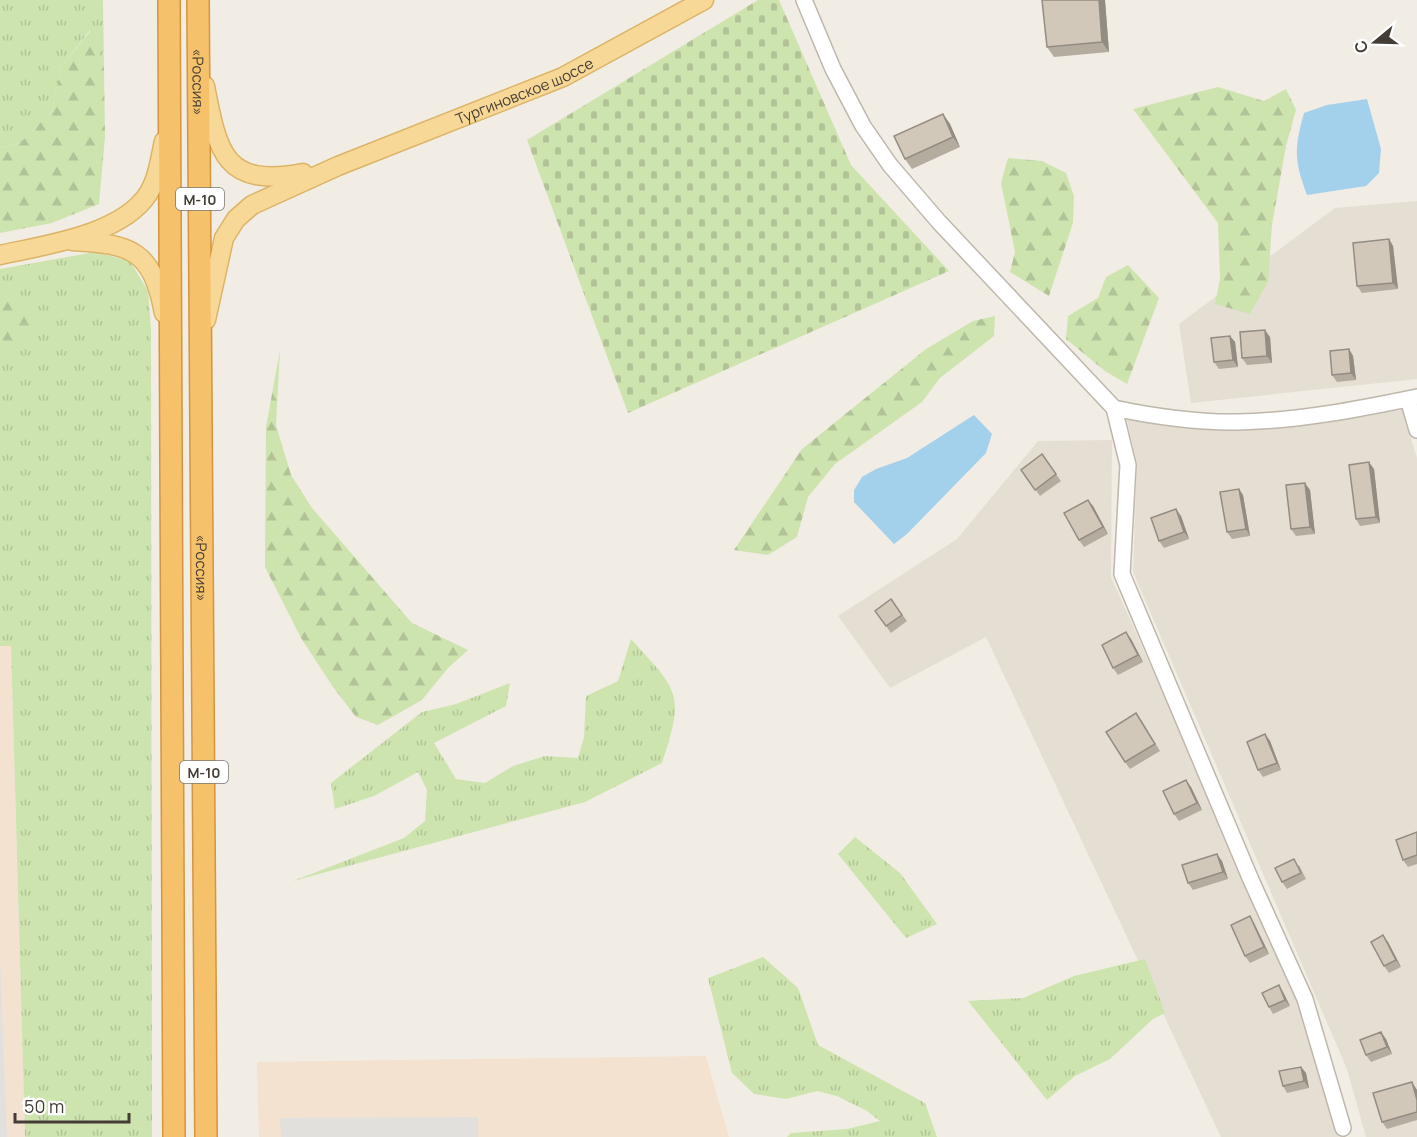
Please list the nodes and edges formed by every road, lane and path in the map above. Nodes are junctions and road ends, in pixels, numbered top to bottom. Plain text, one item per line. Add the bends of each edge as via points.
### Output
1 (168, 0) edge
2 (198, 0) edge
3 (704, 0) edge
4 (804, 0) edge
5 (199, 54) junction
6 (169, 118) junction
7 (338, 166) junction
8 (64, 240) junction
9 (0, 255) edge
10 (170, 344) junction
11 (201, 344) junction
12 (1412, 398) edge
13 (1114, 408) junction
14 (1417, 430) edge
15 (1343, 1128) dead end
16 (174, 1137) edge
17 (206, 1137) edge

1 - 6 highway, «Россия» / М-10
2 - 5 highway, «Россия» / М-10
3 - 7 main road, Тургиновское шоссе via 563,77
4 - 13 street via 833,69 863,126 890,165
5 - 7 main road, Тургиновское шоссе via 215,138 234,164 254,175 276,178
5 - 11 highway, «Россия» / М-10
6 - 8 main road via 157,174 142,201 117,221
6 - 10 highway, «Россия» / М-10
7 - 11 main road, Тургиновское шоссе via 252,205 231,225 219,252
8 - 9 main road
8 - 10 main road via 114,244 144,261 158,284
10 - 16 highway, «Россия» / М-10
11 - 17 highway, «Россия» / М-10
12 - 13 street via 1344,411 1237,423
12 - 14 street
13 - 15 street via 1128,465 1122,574 1305,999

